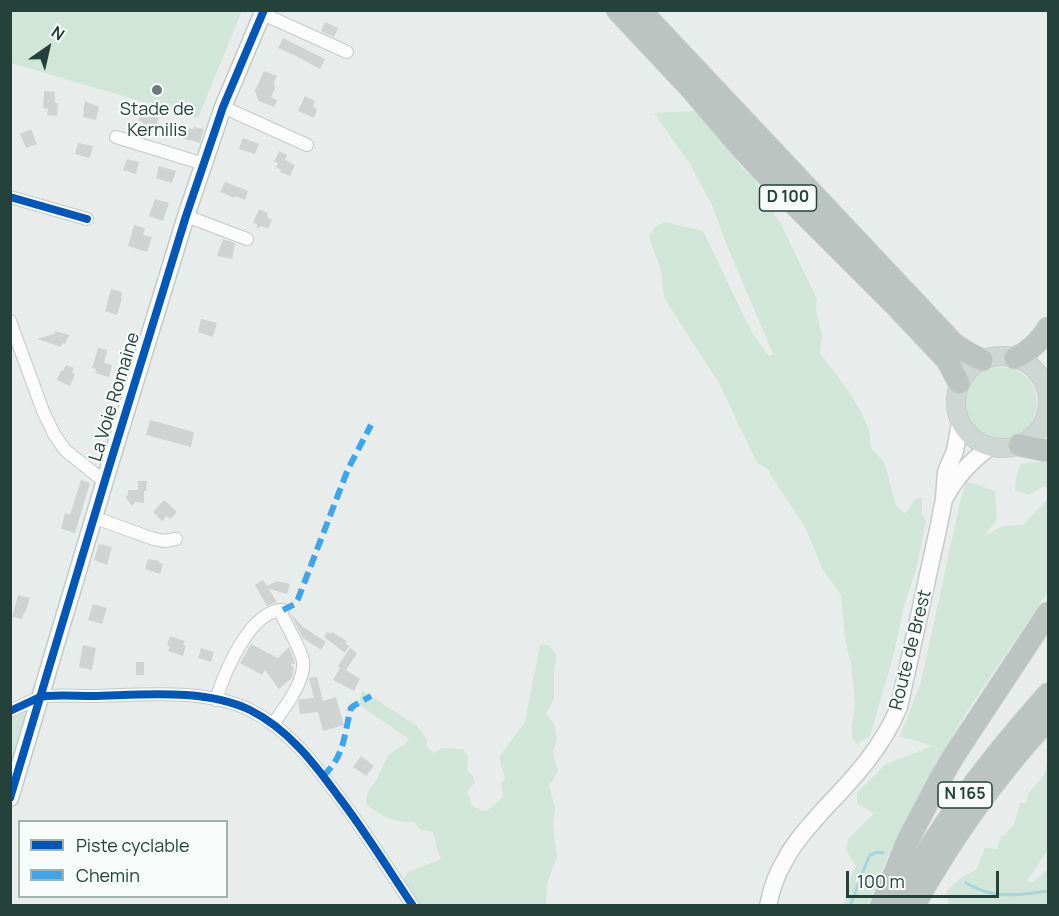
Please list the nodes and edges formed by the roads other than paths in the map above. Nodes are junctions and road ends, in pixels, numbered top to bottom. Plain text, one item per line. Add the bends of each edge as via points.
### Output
1 (617, 10) edge
2 (640, 10) edge
3 (263, 12) edge
4 (347, 52) dead end
5 (223, 107) junction
6 (116, 137) dead end
7 (307, 144) dead end
8 (204, 164) junction
9 (10, 197) edge
10 (186, 216) junction
11 (87, 219) dead end
12 (248, 239) dead end
13 (10, 321) edge
14 (1048, 328) edge
15 (1015, 358) junction
16 (982, 360) junction
17 (959, 383) junction
18 (1047, 387) edge
19 (1048, 411) edge
20 (960, 423) junction
21 (1019, 445) junction
22 (990, 447) junction
23 (1048, 451) edge
24 (107, 474) junction
25 (944, 499) junction
26 (95, 518) junction
27 (176, 539) dead end
28 (1048, 612) edge
29 (1048, 694) edge
30 (40, 698) junction
31 (216, 700) junction
32 (10, 711) edge
33 (1048, 719) edge
34 (273, 724) junction
35 (10, 798) edge
36 (413, 906) edge
37 (768, 906) edge
38 (881, 906) edge
39 (895, 906) edge
40 (914, 906) edge

1 - 17 highway, D 100 via 786,196 947,360
2 - 16 highway, D 100 via 954,344
3 - 4 street, La Voie Romaine
3 - 5 street, La Voie Romaine
5 - 7 street
5 - 8 street, La Voie Romaine
6 - 8 street
8 - 10 street, La Voie Romaine
9 - 11 street
10 - 12 street
10 - 24 street, La Voie Romaine
13 - 24 street via 43,411 60,444 79,461
14 - 15 highway via 1035,345
15 - 16 main road
15 - 18 main road via 1034,369
16 - 17 main road
17 - 20 main road via 955,404
18 - 19 main road
19 - 21 main road via 1042,426
20 - 22 main road via 968,435
20 - 25 street, Route de Brest via 946,472
21 - 22 main road
21 - 23 highway
22 - 25 street, Route de Brest via 967,466
24 - 26 street, La Voie Romaine
25 - 37 street, Route de Brest via 895,717 864,766 789,853
26 - 27 street via 154,539
26 - 30 street, La Voie Romaine
28 - 38 highway via 953,756 908,840
29 - 39 highway, N 165 via 968,792
30 - 31 street via 145,694
30 - 32 street
30 - 35 street, La Voie Romaine
31 - 34 street via 250,710
31 - 34 street via 249,631 268,614 281,610 304,665 297,685
33 - 40 highway, N 165 via 983,798
34 - 36 street via 292,740 348,808

